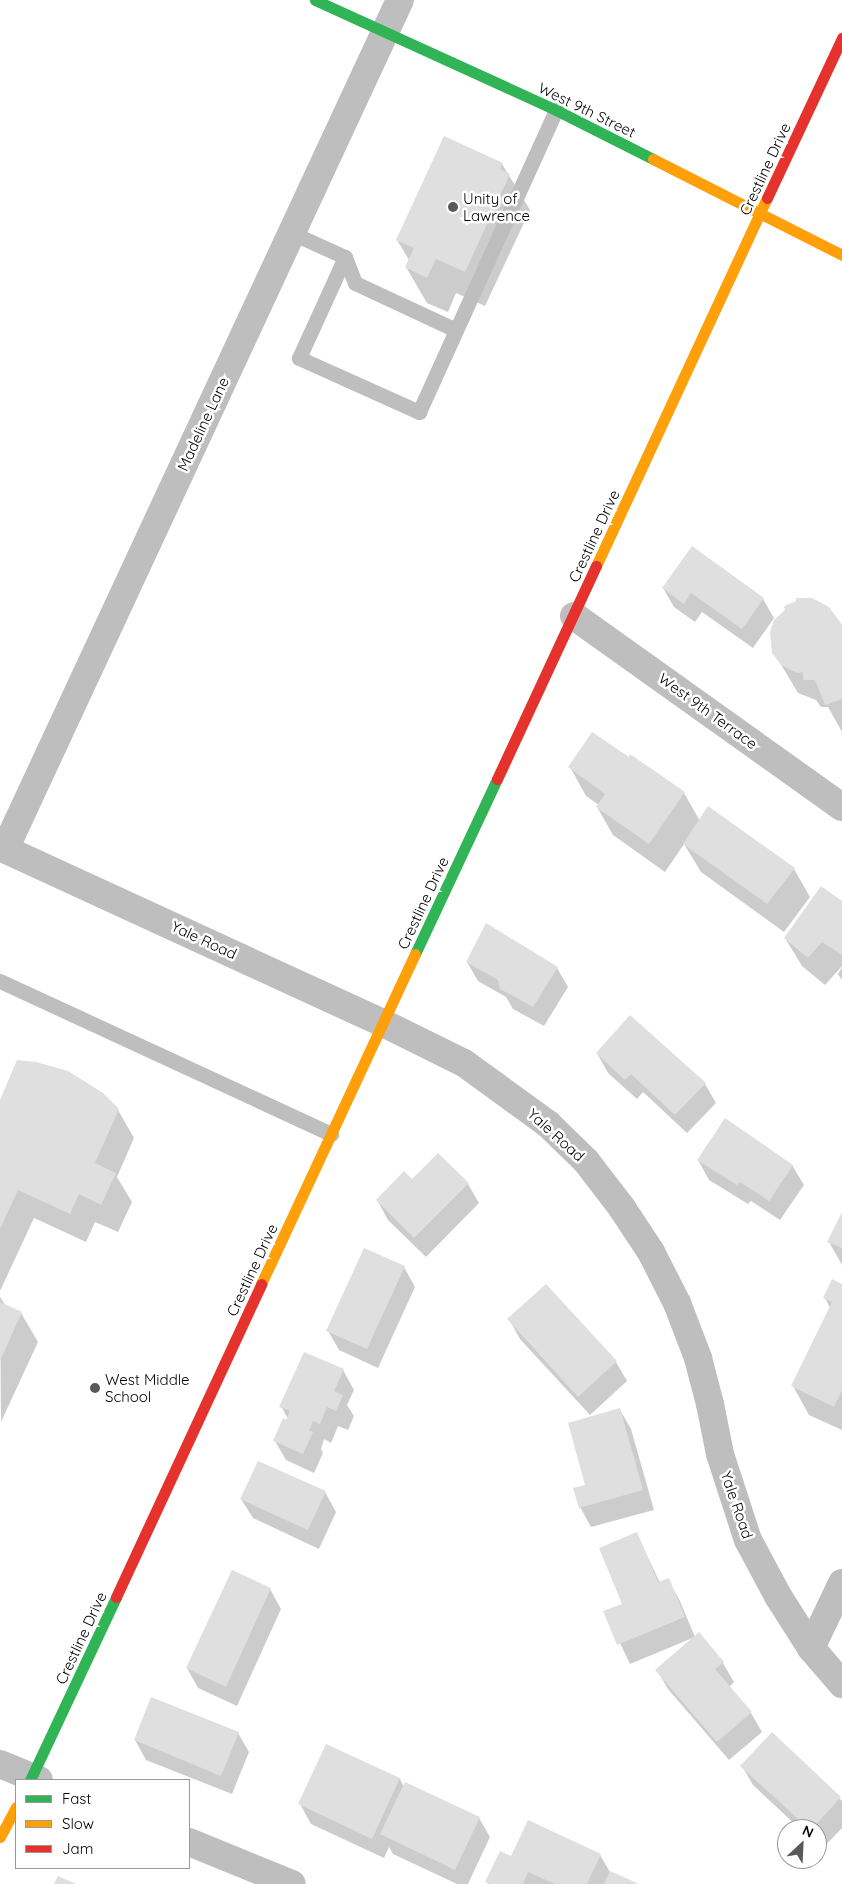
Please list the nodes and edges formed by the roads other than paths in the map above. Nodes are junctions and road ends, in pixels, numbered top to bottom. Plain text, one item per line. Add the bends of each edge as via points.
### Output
1 (315, 0) edge
2 (400, 0) edge
3 (385, 32) junction
4 (842, 38) edge
5 (556, 110) junction
6 (760, 214) junction
7 (292, 233) junction
8 (842, 255) edge
9 (345, 257) junction
10 (456, 330) junction
11 (574, 616) junction
12 (842, 807) edge
13 (2, 848) edge
14 (0, 981) edge
15 (383, 1023) junction
16 (332, 1134) junction
17 (842, 1583) edge
18 (812, 1648) junction
19 (842, 1684) edge
20 (0, 1764) edge
21 (34, 1779) edge
22 (15, 1809) edge
23 (0, 1837) edge
24 (190, 1842) edge
25 (292, 1884) edge

1 - 3 street, West 9th Street
2 - 3 street, Madeline Lane
3 - 5 street, West 9th Street
3 - 7 street, Madeline Lane
4 - 6 street, Crestline Drive
5 - 6 street, West 9th Street
5 - 10 lane
6 - 8 street, West 9th Street
6 - 11 street, Crestline Drive
7 - 9 lane
7 - 13 street, Madeline Lane
9 - 10 lane via 355,283
9 - 10 lane via 299,358 418,412
11 - 12 street, West 9th Terrace
11 - 15 street, Crestline Drive
13 - 15 street, Yale Road
14 - 16 lane
15 - 16 street, Crestline Drive
15 - 18 street, Yale Road via 464,1063 548,1124 586,1161 622,1208 651,1252 691,1339 710,1404 720,1454 748,1540 778,1596
16 - 21 street, Crestline Drive
17 - 18 street
18 - 19 street, Yale Road
20 - 21 street
22 - 23 street
24 - 25 street

